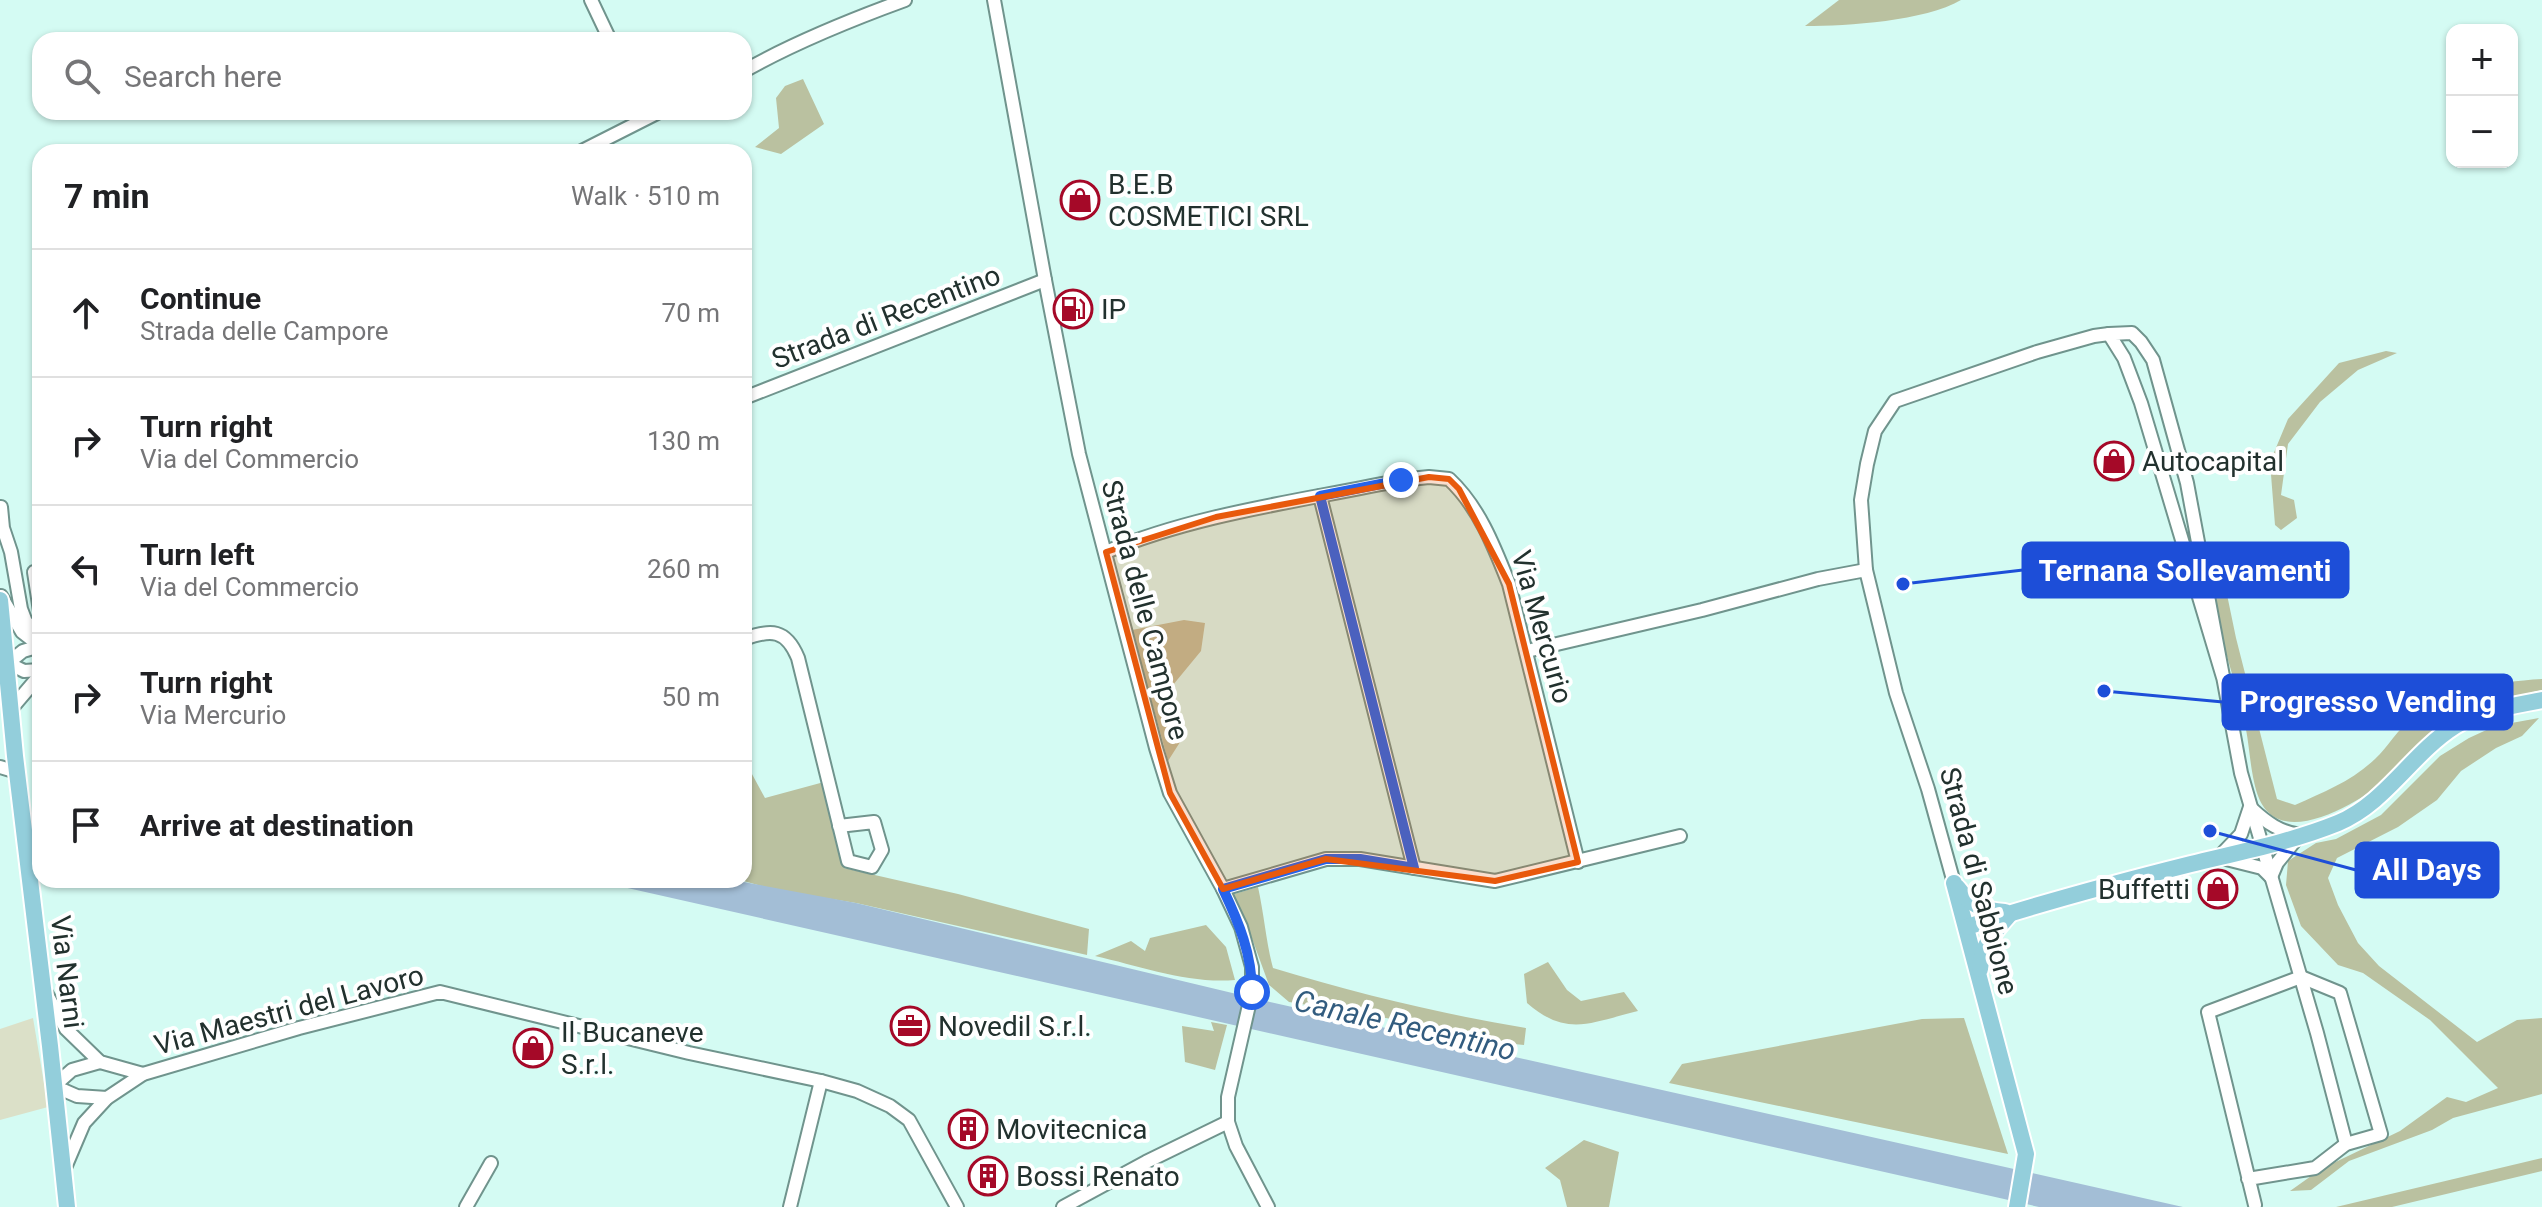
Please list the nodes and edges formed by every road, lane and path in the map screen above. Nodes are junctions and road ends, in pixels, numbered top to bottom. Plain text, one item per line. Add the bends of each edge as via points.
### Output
1 (591, 0) edge
2 (905, 0) edge
3 (994, 0) edge
4 (606, 32) edge
5 (752, 67) edge
6 (634, 120) edge
7 (594, 144) edge
8 (1045, 280) junction
9 (2109, 334) junction
10 (752, 395) edge
11 (1320, 496) junction
12 (1, 507) edge
13 (1106, 552) junction
14 (1866, 570) junction
15 (0, 598) edge
16 (32, 627) edge
17 (752, 636) edge
18 (32, 640) edge
19 (32, 648) edge
20 (1527, 651) junction
21 (8, 663) junction
22 (32, 672) edge
23 (32, 682) edge
24 (2225, 684) junction
25 (2542, 700) edge
26 (11, 709) junction
27 (16, 764) junction
28 (0, 767) edge
29 (2250, 807) junction
30 (839, 826) dead end
31 (2300, 835) junction
32 (1680, 836) dead end
33 (2261, 847) junction
34 (2218, 858) junction
35 (1578, 862) junction
36 (1414, 868) junction
37 (2271, 877) junction
38 (1954, 883) junction
39 (1223, 889) junction
40 (2011, 913) junction
41 (1967, 927) junction
42 (2301, 977) junction
43 (1980, 980) junction
44 (42, 985) junction
45 (100, 1062) junction
46 (143, 1074) junction
47 (821, 1081) junction
48 (54, 1086) junction
49 (107, 1098) junction
50 (1228, 1122) junction
51 (2346, 1144) junction
52 (491, 1163) dead end
53 (64, 1170) junction
54 (2248, 1179) junction
55 (2255, 1205) dead end
56 (67, 1207) edge
57 (466, 1207) edge
58 (790, 1207) edge
59 (957, 1207) edge
60 (1063, 1207) edge
61 (1268, 1207) edge
62 (2017, 1207) edge

1 - 4 street
2 - 5 street
3 - 8 street, Strada delle Campore
6 - 7 street
8 - 10 street, Strada di Recentino
8 - 13 street, Strada delle Campore via 1079,454
9 - 14 street, Strada di Sabbione via 2037,352 1895,401 1875,431 1867,464 1861,500
9 - 24 street via 2141,403
9 - 24 street via 2132,333 2153,360 2187,483
11 - 13 street, Via Mercurio via 1216,517
11 - 20 street, Via Mercurio via 1401,480 1449,479 1494,545
11 - 36 street
12 - 16 street via 21,609
13 - 39 street, Strada delle Campore via 1170,793
14 - 20 street
14 - 38 street, Strada di Sabbione via 1896,693
15 - 18 street
15 - 21 main road, Via Narni
17 - 30 street via 763,632 791,642
19 - 21 street
20 - 35 street, Via Mercurio
21 - 22 street
21 - 26 main road, Via Narni
23 - 26 street
24 - 29 street
25 - 31 main road via 2496,709 2454,727 2368,806
26 - 27 main road, Via Narni
27 - 28 street
27 - 44 main road, Via Narni
29 - 31 street via 2267,823
29 - 33 street
29 - 34 street via 2241,834
31 - 33 main road
31 - 37 street
32 - 35 street
33 - 34 main road
33 - 37 street
34 - 37 street via 2249,863
34 - 40 main road
35 - 36 street via 1495,881
36 - 39 street via 1326,859
37 - 42 street
38 - 40 main road via 1968,902
38 - 41 main road, Strada di Sabbione
39 - 50 street, Strada delle Campore via 1252,967
40 - 41 main road
40 - 43 main road via 1982,952
41 - 43 main road, Strada di Sabbione
42 - 51 street
42 - 51 street via 2340,993 2381,1134
42 - 54 street via 2208,1012
43 - 62 main road, Strada di Sabbione via 2026,1154
44 - 45 street, Via Maestri del Lavoro via 66,1029
44 - 48 main road, Via Narni
45 - 46 street, Via Maestri del Lavoro
45 - 48 street via 72,1070
46 - 47 street, Via Maestri del Lavoro via 440,992
46 - 49 street, Via Maestri del Lavoro
47 - 58 street
47 - 59 street, Via Maestri del Lavoro via 857,1091 909,1120
48 - 49 street via 77,1096
48 - 53 main road, Via Narni
49 - 53 street, Via Maestri del Lavoro via 84,1123
50 - 60 street
50 - 61 street, Strada delle Campore
51 - 54 street via 2315,1168
52 - 57 street
53 - 56 main road, Via Narni
54 - 55 street

